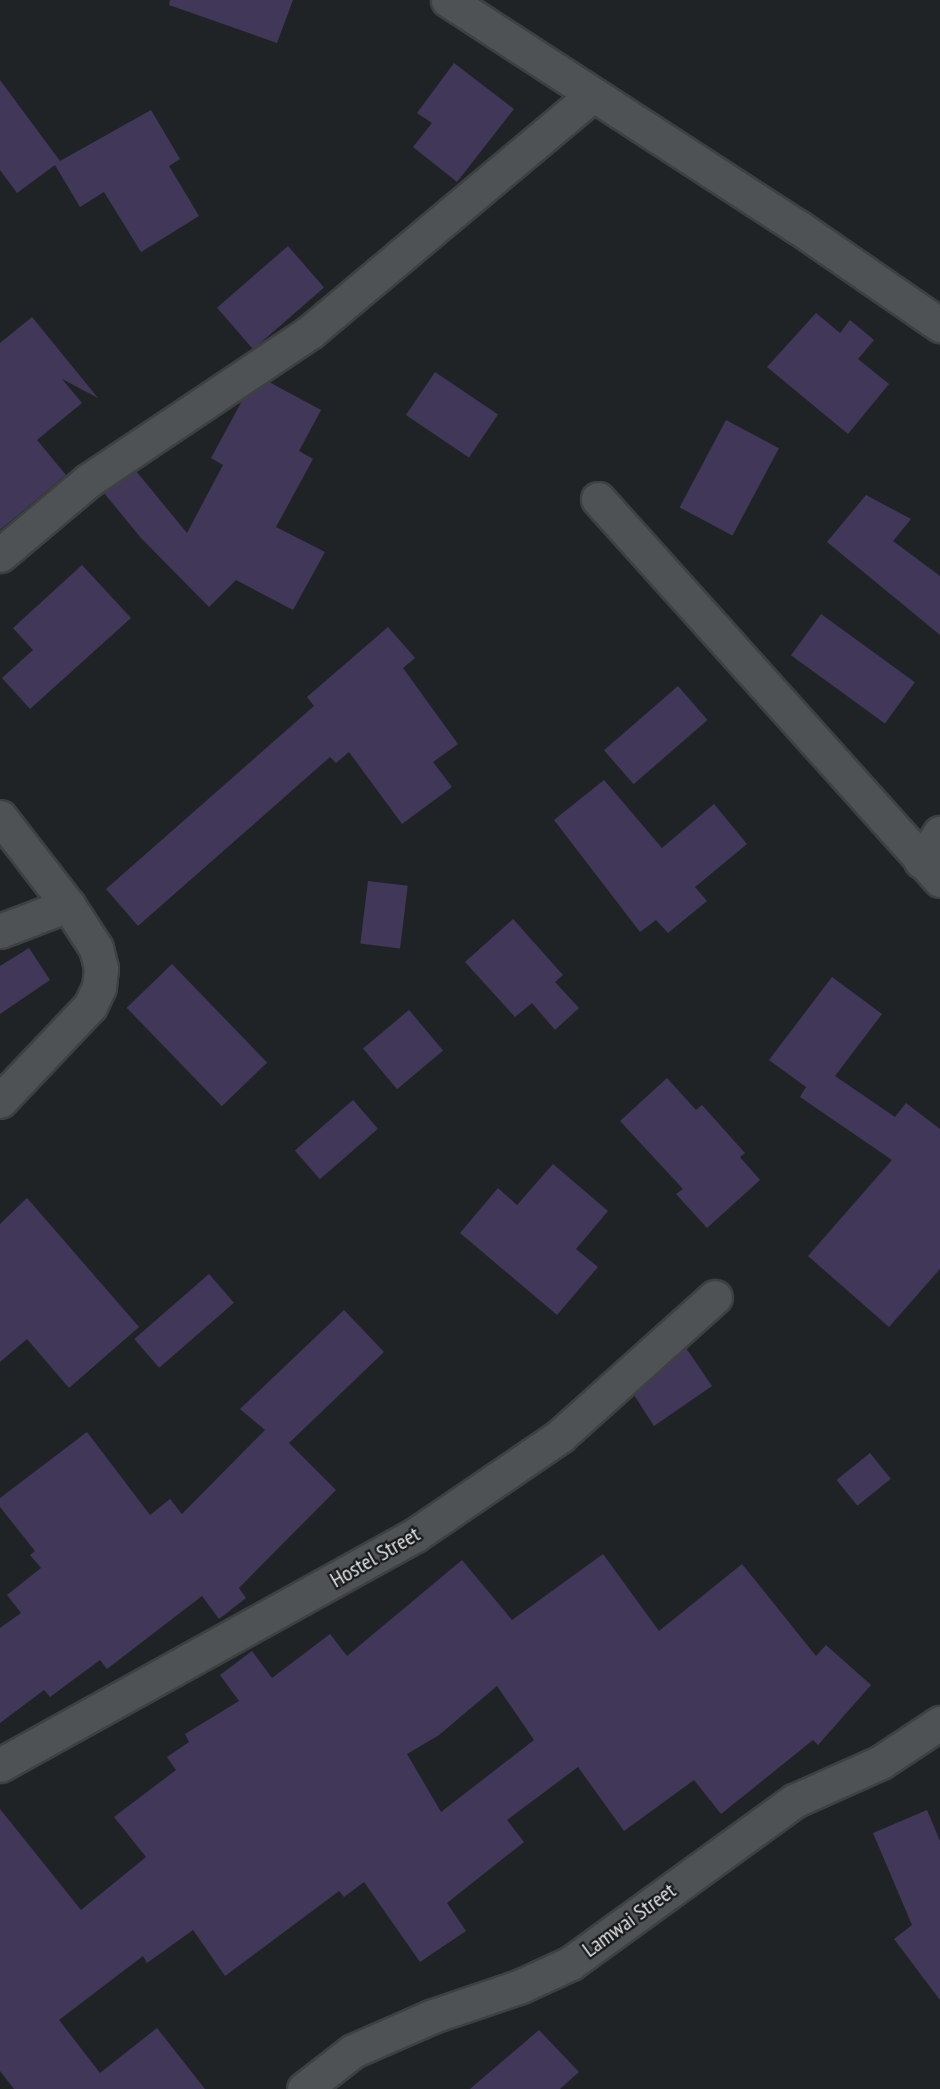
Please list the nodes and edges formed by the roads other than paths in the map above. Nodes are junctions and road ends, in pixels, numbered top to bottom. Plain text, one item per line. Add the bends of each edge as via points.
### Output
1 (448, 0) edge
2 (592, 95) junction
3 (940, 325) edge
4 (598, 499) dead end
5 (0, 555) edge
6 (0, 817) edge
7 (940, 832) edge
8 (931, 871) edge
9 (68, 905) junction
10 (0, 931) edge
11 (0, 1101) edge
12 (715, 1297) dead end
13 (940, 1723) edge
14 (0, 1765) edge
15 (304, 2089) edge

1 - 2 street
2 - 3 street via 798,227
2 - 5 street via 310,332 89,480
4 - 8 street
6 - 9 street
7 - 8 street
9 - 10 street
9 - 11 street via 96,948 101,968 99,987 90,1006
12 - 14 street, Hostel Street via 560,1436 415,1535
13 - 15 street, Lamwai Street via 881,1762 794,1801 571,1963 353,2051

